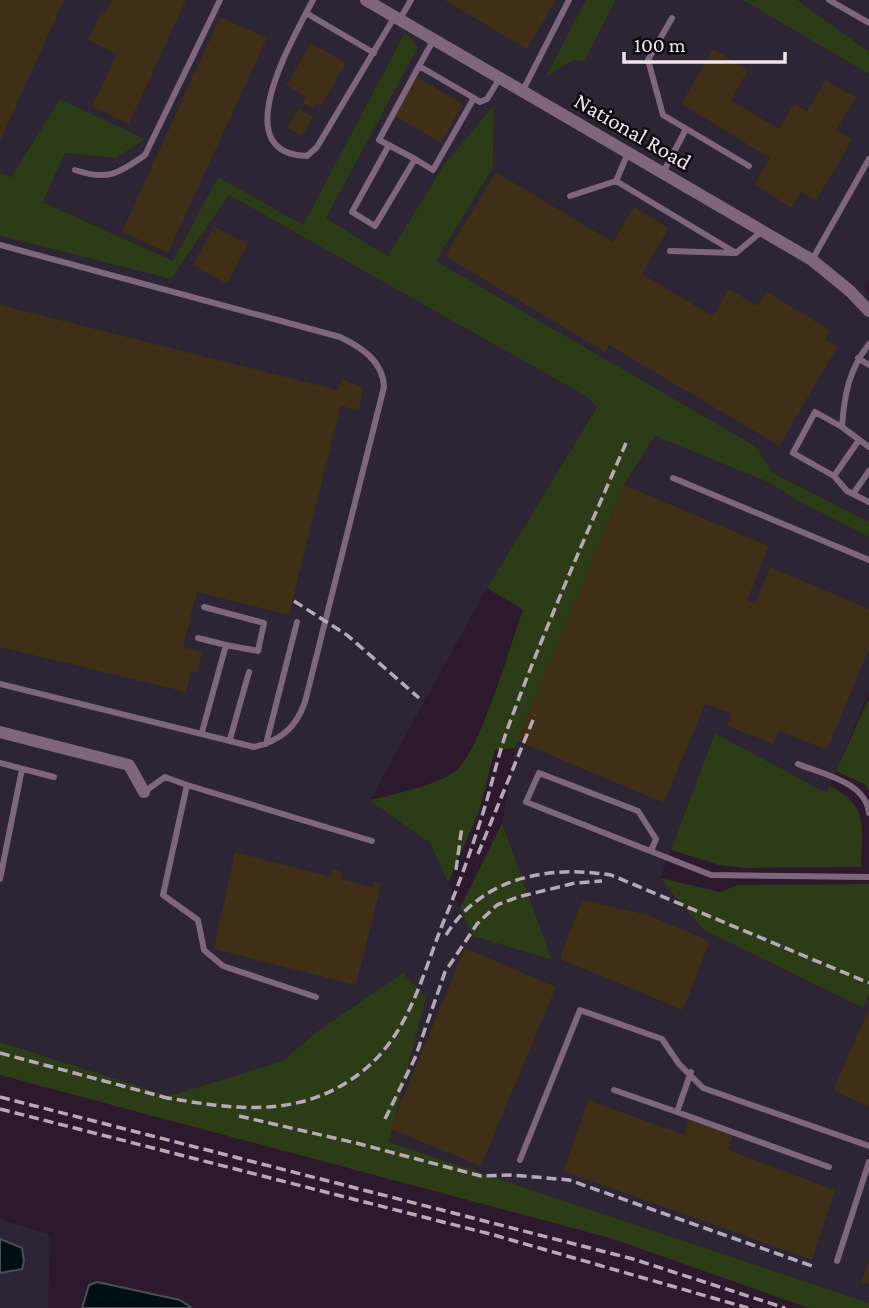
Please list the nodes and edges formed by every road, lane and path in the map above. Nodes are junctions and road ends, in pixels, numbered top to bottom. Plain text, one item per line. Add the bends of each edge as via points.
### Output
1 (220, 0) edge
2 (313, 0) edge
3 (366, 0) edge
4 (411, 0) edge
5 (569, 0) edge
6 (829, 0) edge
7 (306, 13) junction
8 (398, 18) junction
9 (672, 18) dead end
10 (869, 23) edge
11 (434, 39) junction
12 (374, 52) junction
13 (419, 66) junction
14 (500, 78) junction
15 (522, 92) junction
16 (474, 99) junction
17 (686, 129) junction
18 (389, 145) junction
19 (628, 153) junction
20 (415, 159) junction
21 (869, 159) edge
22 (749, 166) dead end
23 (75, 170) dead end
24 (663, 173) junction
25 (616, 181) junction
26 (570, 196) dead end
27 (763, 230) junction
28 (0, 245) edge
29 (670, 251) dead end
30 (736, 253) junction
31 (812, 260) junction
32 (869, 311) edge
33 (869, 344) edge
34 (858, 358) junction
35 (869, 365) edge
36 (842, 427) junction
37 (859, 440) junction
38 (869, 447) edge
39 (869, 471) edge
40 (834, 476) junction
41 (673, 478) dead end
42 (853, 494) junction
43 (869, 502) edge
44 (869, 561) edge
45 (204, 607) dead end
46 (297, 622) dead end
47 (198, 638) dead end
48 (226, 645) junction
49 (249, 672) dead end
50 (0, 684) edge
51 (0, 732) edge
52 (202, 732) junction
53 (230, 739) junction
54 (266, 744) junction
55 (0, 763) edge
56 (798, 764) dead end
57 (22, 769) junction
58 (54, 776) dead end
59 (187, 785) junction
60 (144, 792) joint
61 (869, 813) edge
62 (372, 841) dead end
63 (651, 850) junction
64 (869, 877) edge
65 (0, 879) edge
66 (316, 997) dead end
67 (691, 1072) junction
68 (614, 1090) dead end
69 (677, 1112) junction
70 (869, 1146) edge
71 (520, 1160) dead end
72 (869, 1162) edge
73 (829, 1167) dead end
74 (837, 1261) dead end

1 - 23 lane via 145,155 99,178
2 - 7 lane
3 - 8 street, National Road
4 - 8 lane
5 - 15 lane
6 - 10 lane
7 - 12 lane
7 - 12 lane via 270,88 269,136 273,145 292,156 307,156 317,148
8 - 11 street, National Road
8 - 12 lane
9 - 17 lane via 648,60 663,115
11 - 13 lane
11 - 14 street, National Road
13 - 16 lane
13 - 18 lane via 379,140
14 - 15 street, National Road
14 - 16 lane via 487,99
15 - 19 street, National Road
16 - 20 lane via 433,170
17 - 22 lane
17 - 24 lane
18 - 20 lane
18 - 20 lane via 352,212 374,226
19 - 24 street, National Road
19 - 25 lane
21 - 31 lane
24 - 27 street, National Road
25 - 26 lane
25 - 30 lane
27 - 30 lane
27 - 31 street, National Road
28 - 54 lane via 340,337 374,359 384,377 305,702 291,729
29 - 30 lane
31 - 32 street, National Road
33 - 34 lane
34 - 35 lane
34 - 36 lane via 845,393
36 - 37 lane
36 - 40 lane via 816,412 793,453
37 - 38 lane
37 - 40 lane
39 - 42 lane
40 - 42 lane
41 - 44 lane
42 - 43 lane
45 - 48 lane via 264,623 258,651
46 - 54 lane
47 - 48 lane
48 - 52 lane
49 - 53 lane
50 - 52 lane
51 - 60 street via 129,765
52 - 53 lane
53 - 54 lane via 254,747
55 - 57 lane
56 - 61 lane via 855,788 868,803
57 - 58 lane
57 - 65 lane
59 - 60 lane via 164,776
59 - 62 lane
59 - 66 lane via 163,895 198,920 204,950 223,966
63 - 63 lane via 526,802 539,773 638,811 656,839
63 - 64 lane via 725,877
67 - 69 lane
67 - 70 lane via 703,1088
67 - 71 lane via 679,1064 662,1040 580,1010
68 - 69 lane
69 - 73 lane
72 - 74 lane

